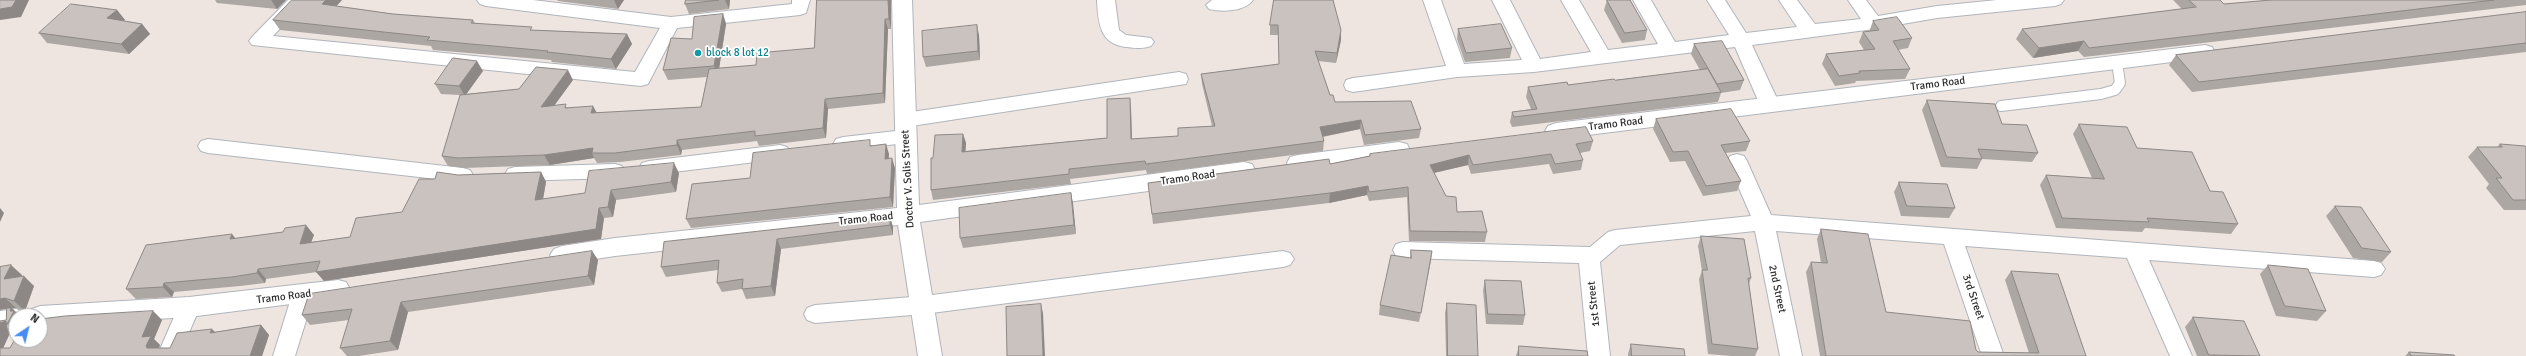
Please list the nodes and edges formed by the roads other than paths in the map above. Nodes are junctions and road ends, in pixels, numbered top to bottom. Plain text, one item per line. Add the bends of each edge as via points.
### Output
1 (298, 0) edge
2 (486, 0) edge
3 (801, 0) edge
4 (902, 0) edge
5 (1106, 0) edge
6 (1244, 0) edge
7 (1432, 0) edge
8 (1501, 0) edge
9 (1570, 0) edge
10 (1642, 0) edge
11 (1716, 0) edge
12 (1788, 0) edge
13 (1856, 0) edge
14 (2054, 0) edge
15 (1994, 4) edge
16 (1932, 6) edge
17 (1212, 8) edge
18 (671, 23) junction
19 (1874, 23) junction
20 (1810, 31) junction
21 (1741, 40) junction
22 (1145, 42) dead end
23 (1670, 49) junction
24 (2227, 49) edge
25 (1603, 57) junction
26 (2117, 62) junction
27 (1534, 66) junction
28 (1457, 71) junction
29 (1179, 78) dead end
30 (1353, 85) dead end
31 (1770, 105) junction
32 (2001, 106) dead end
33 (905, 128) junction
34 (1534, 134) edge
35 (208, 146) dead end
36 (825, 146) edge
37 (1417, 148) edge
38 (802, 149) edge
39 (1737, 161) dead end
40 (908, 215) junction
41 (1764, 222) junction
42 (1952, 237) junction
43 (1403, 250) dead end
44 (2134, 250) junction
45 (1594, 255) junction
46 (545, 258) edge
47 (1283, 259) dead end
48 (2374, 269) dead end
49 (358, 286) edge
50 (303, 295) junction
51 (924, 305) junction
52 (189, 307) junction
53 (815, 314) dead end
54 (48, 316) edge
55 (168, 356) edge
56 (284, 356) edge
57 (930, 356) edge
58 (1599, 356) edge
59 (1791, 356) edge
60 (1993, 356) edge
61 (2181, 356) edge

1 - 18 street via 258,41 641,79
2 - 18 street
3 - 18 street via 800,9
4 - 33 street, Doctor V. Solis Street
5 - 22 street via 1107,25 1114,38 1124,42
6 - 17 street
7 - 28 street
8 - 27 street
9 - 25 street
10 - 23 street
11 - 21 street
12 - 20 street
13 - 19 street
14 - 15 street
15 - 16 street
16 - 19 street
19 - 20 street
20 - 21 street
21 - 23 street
21 - 31 street
23 - 25 street
24 - 26 street, Tramo Road
25 - 27 street
26 - 31 street, Tramo Road
26 - 32 lane via 2120,83 2115,90 2101,94
27 - 28 street
28 - 30 street
29 - 33 street
31 - 34 street, Tramo Road
33 - 36 street
33 - 40 street, Doctor V. Solis Street
35 - 38 street via 464,176 620,171
37 - 40 street, Tramo Road
39 - 41 street, 2nd Street
40 - 46 street, Tramo Road via 615,247
40 - 51 street, Doctor V. Solis Street
41 - 42 street
41 - 45 street via 1615,238
41 - 59 street, 2nd Street
42 - 44 street
42 - 60 street, 3rd Street
43 - 45 street
44 - 48 street
44 - 61 street
45 - 58 street, 1st Street via 1589,258
47 - 51 street
49 - 50 street, Tramo Road
50 - 52 street, Tramo Road
50 - 56 street
51 - 53 street
51 - 57 street, Doctor V. Solis Street
52 - 54 street, Tramo Road
52 - 55 street

